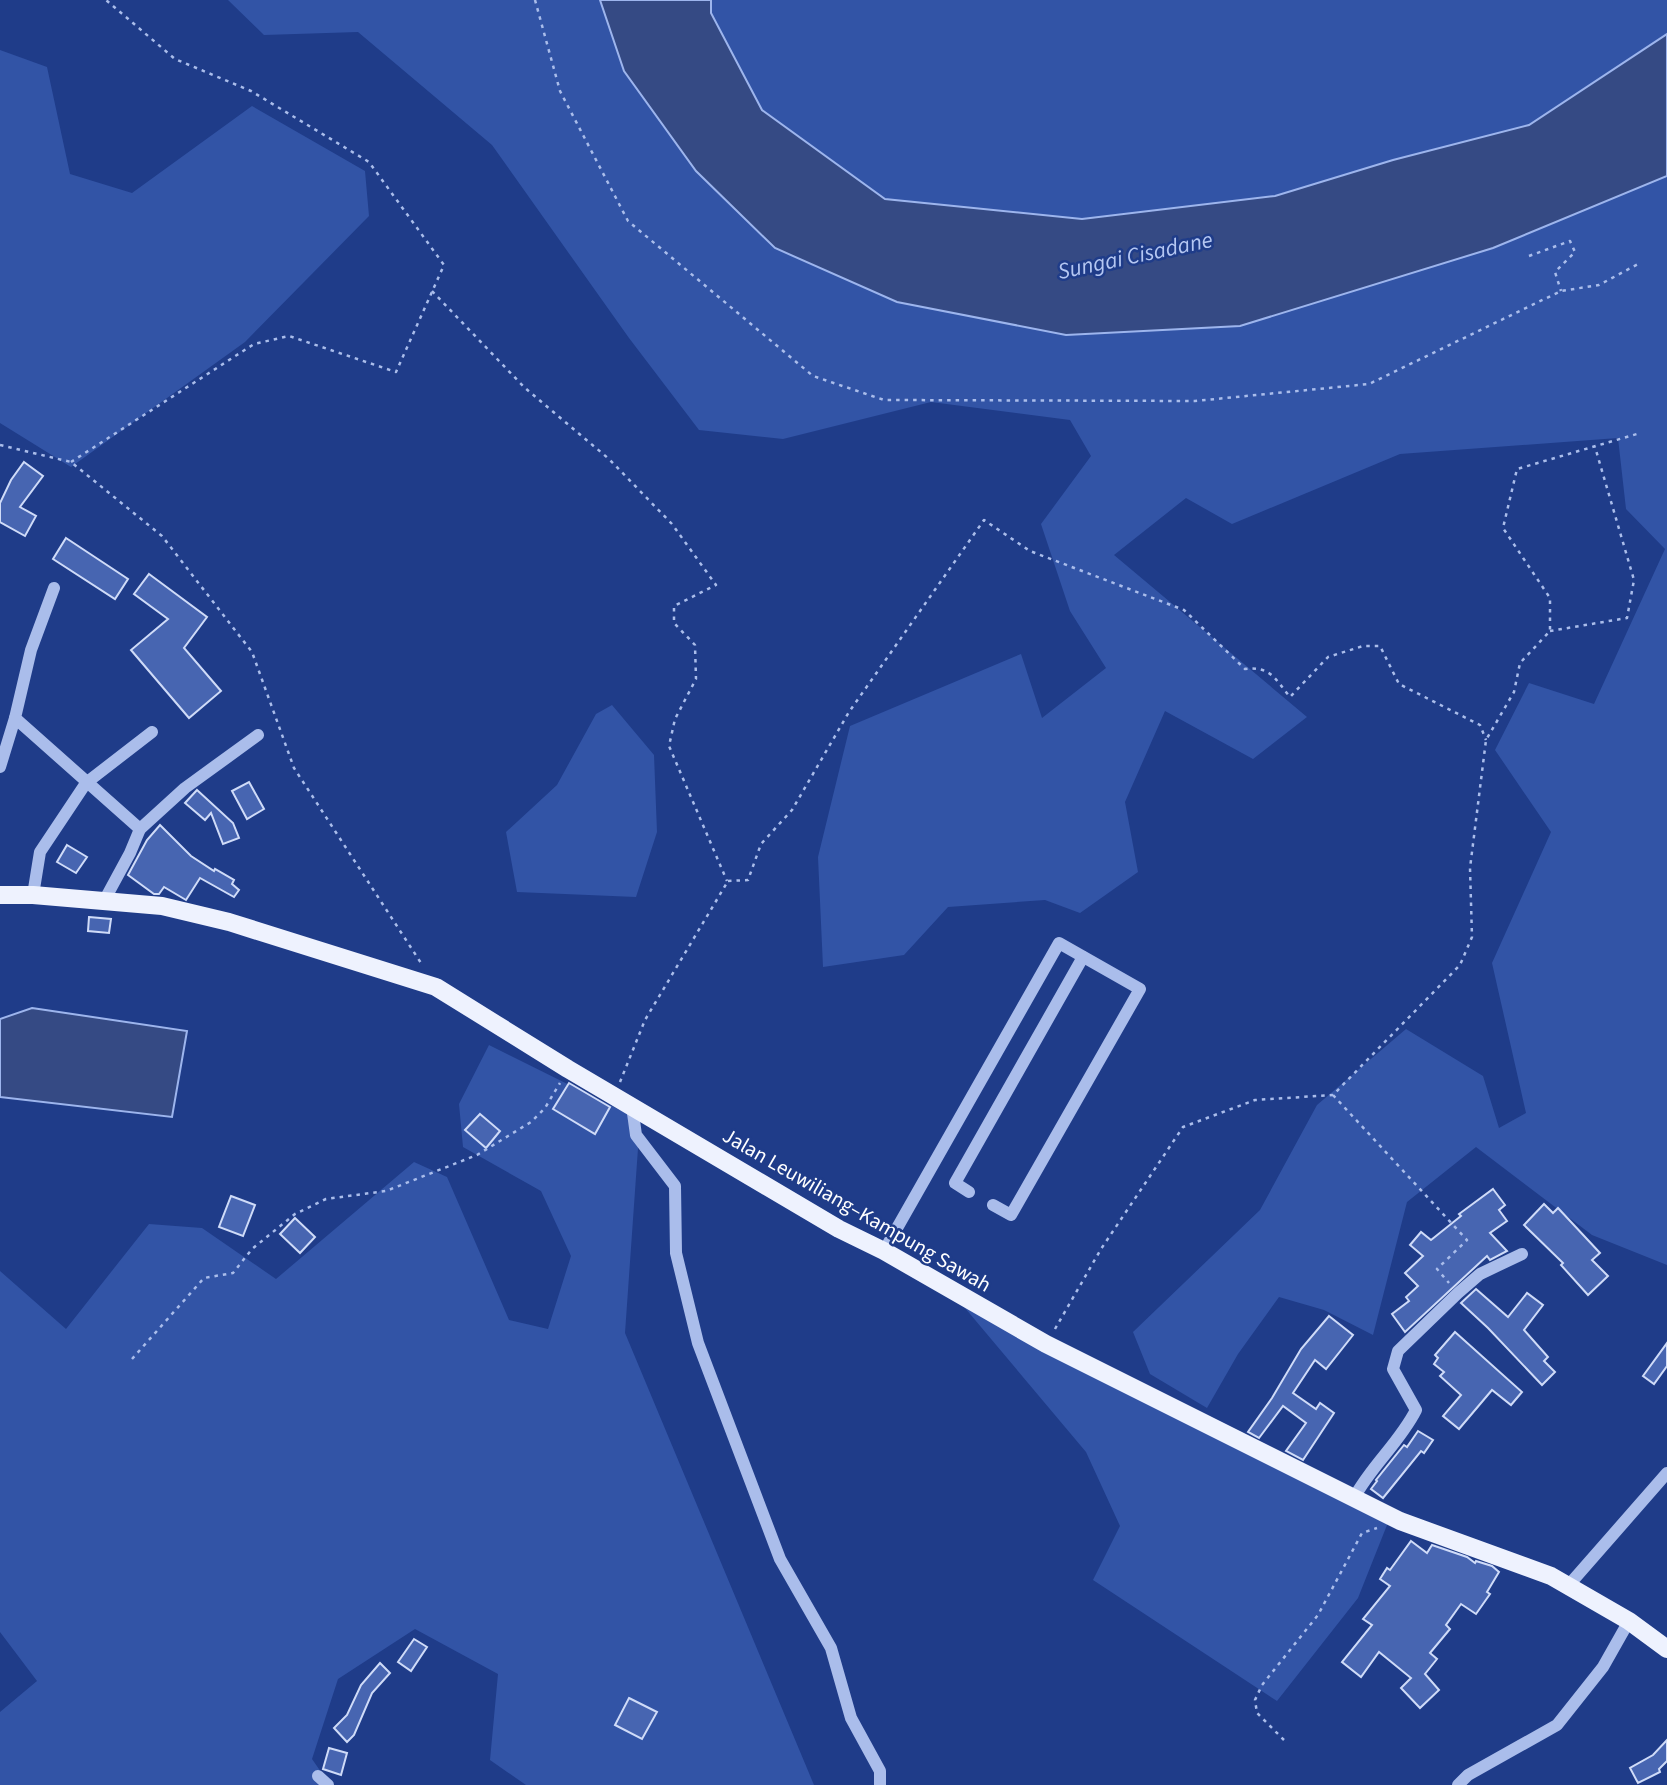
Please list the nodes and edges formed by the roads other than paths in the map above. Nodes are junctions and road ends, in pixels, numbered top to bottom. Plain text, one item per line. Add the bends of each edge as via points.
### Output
1 (54, 588) dead end
2 (15, 718) junction
3 (152, 732) dead end
4 (258, 735) dead end
5 (0, 767) edge
6 (86, 783) junction
7 (140, 829) junction
8 (0, 895) edge
9 (33, 895) junction
10 (104, 901) junction
11 (1083, 957) junction
12 (632, 1106) junction
13 (969, 1192) dead end
14 (993, 1205) dead end
15 (884, 1251) junction
16 (1522, 1254) dead end
17 (1667, 1473) edge
18 (1354, 1498) junction
19 (1568, 1586) junction
20 (1629, 1621) junction
21 (1667, 1648) edge
22 (880, 1785) edge
23 (1458, 1785) edge

1 - 2 street via 31,650
2 - 5 street
2 - 6 street
3 - 6 street
4 - 7 street via 184,788
6 - 7 street
6 - 9 street via 40,852
7 - 10 street
8 - 9 main road, Jalan Leuwiliang–Kampung Sawah
9 - 10 main road, Jalan Leuwiliang–Kampung Sawah
10 - 12 main road, Jalan Leuwiliang–Kampung Sawah via 162,906 229,922 436,987
11 - 13 street via 955,1184
11 - 14 street via 1140,989 1011,1215
11 - 15 street via 1059,943
12 - 15 main road, Jalan Leuwiliang–Kampung Sawah
12 - 22 street via 636,1136 675,1186 676,1253 698,1343 780,1559 831,1648 851,1718 880,1771
15 - 18 main road, Jalan Leuwiliang–Kampung Sawah via 1046,1344
16 - 18 street via 1480,1274 1398,1351 1393,1369 1416,1410
17 - 19 street
18 - 19 main road, Jalan Leuwiliang–Kampung Sawah via 1400,1521
19 - 20 main road, Jalan Leuwiliang–Kampung Sawah
20 - 21 main road, Jalan Leuwiliang–Kampung Sawah
20 - 23 street via 1603,1667 1556,1725

